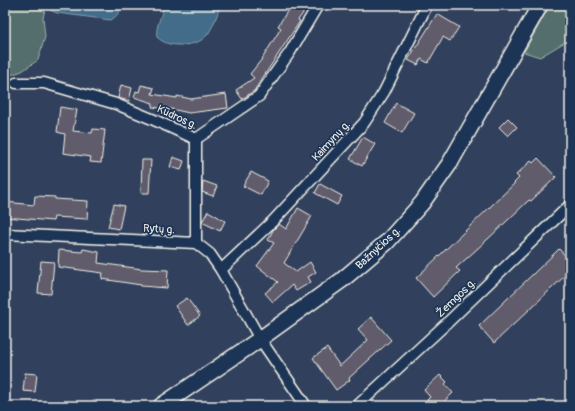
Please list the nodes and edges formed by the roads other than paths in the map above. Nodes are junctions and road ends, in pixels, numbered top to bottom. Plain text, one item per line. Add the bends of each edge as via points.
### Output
1 (318, 5) edge
2 (427, 5) edge
3 (540, 5) edge
4 (16, 83) dead end
5 (196, 139) junction
6 (570, 205) edge
7 (5, 234) edge
8 (196, 243) junction
9 (222, 270) junction
10 (260, 338) junction
11 (160, 406) edge
12 (306, 406) edge
13 (357, 406) edge

1 - 5 street, Kūdros g. via 290,52 259,96
2 - 9 street, Kaimynų g. via 384,92 364,123 274,220
3 - 10 main road, Bažnyčios g. via 450,163 422,203 376,252 342,280
4 - 5 street, Kūdros g. via 44,83 116,104
5 - 8 street
6 - 13 street, Žemgos g.
7 - 8 street, Rytų g.
8 - 9 street via 210,254
9 - 10 street
10 - 11 main road, Bažnyčios g.
10 - 12 street

